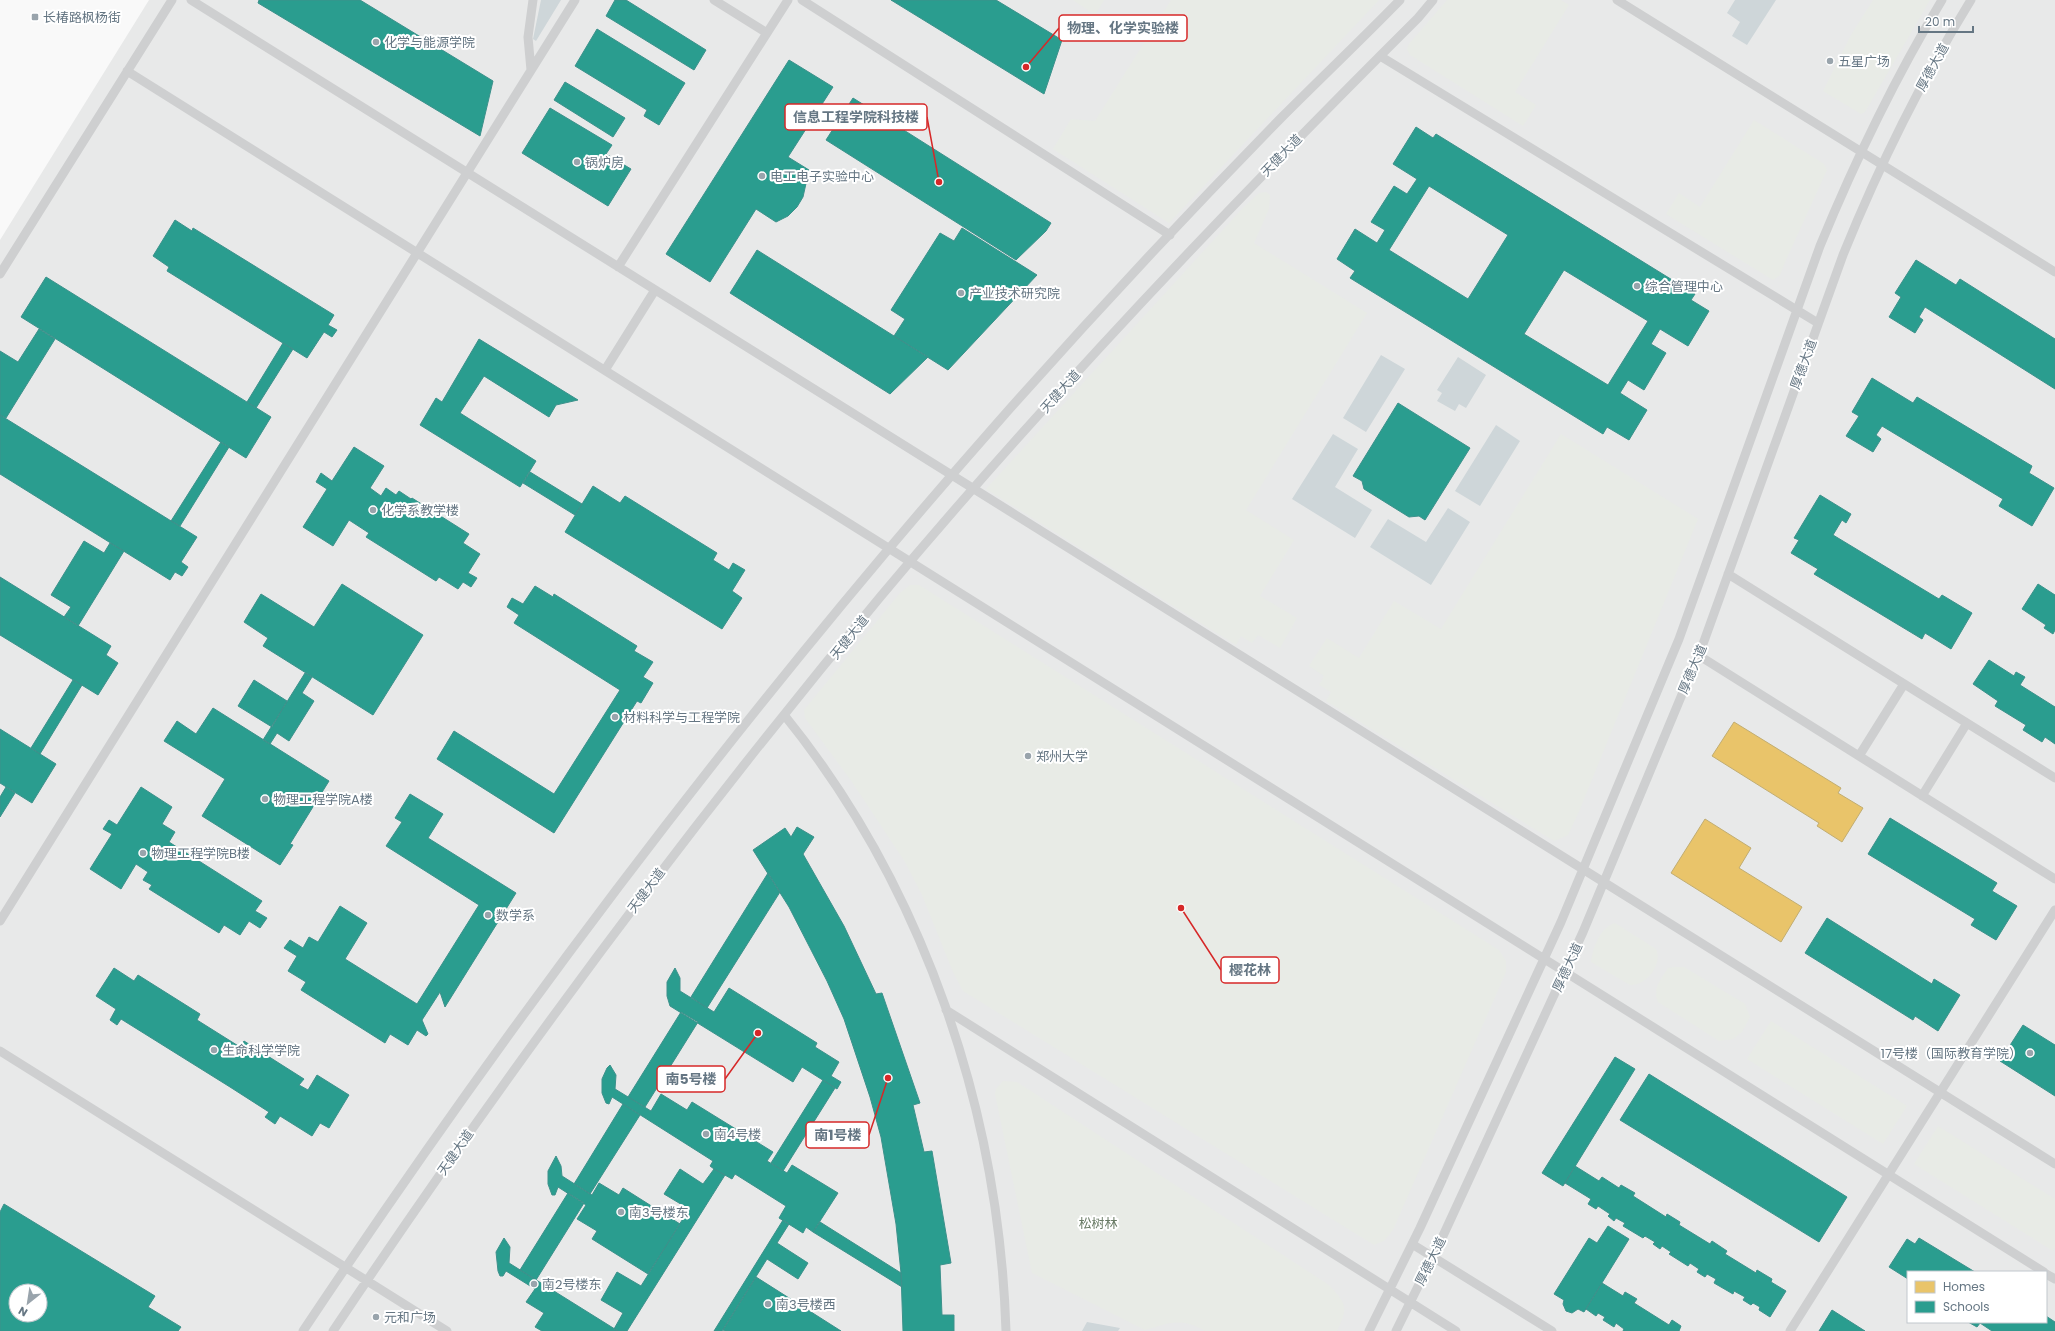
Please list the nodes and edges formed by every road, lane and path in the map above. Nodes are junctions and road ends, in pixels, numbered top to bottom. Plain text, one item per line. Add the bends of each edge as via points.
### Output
1 (172, 0) edge
2 (191, 0) edge
3 (533, 0) edge
4 (575, 0) edge
5 (714, 0) edge
6 (788, 0) edge
7 (802, 0) edge
8 (1400, 0) edge
9 (1433, 0) edge
10 (1617, 0) edge
11 (1942, 0) edge
12 (1971, 0) edge
13 (767, 33) junction
14 (1380, 56) junction
15 (531, 70) junction
16 (128, 71) junction
17 (1861, 152) junction
18 (1882, 164) junction
19 (467, 172) junction
20 (1170, 235) junction
21 (417, 252) junction
22 (618, 266) junction
23 (2055, 272) edge
24 (0, 274) edge
25 (655, 290) junction
26 (1797, 311) junction
27 (1818, 323) junction
28 (605, 370) junction
29 (952, 476) junction
30 (974, 489) junction
31 (890, 548) junction
32 (911, 562) junction
33 (1728, 574) junction
34 (1698, 655) junction
35 (1904, 684) junction
36 (785, 716) junction
37 (1967, 723) junction
38 (1859, 756) junction
39 (2055, 778) edge
40 (1922, 796) junction
41 (1582, 869) junction
42 (2055, 879) edge
43 (1603, 882) junction
44 (2055, 910) edge
45 (0, 921) edge
46 (1544, 959) junction
47 (1564, 972) junction
48 (946, 1010) junction
49 (0, 1051) edge
50 (1940, 1092) junction
51 (2055, 1164) edge
52 (1888, 1174) junction
53 (1412, 1244) junction
54 (1432, 1257) junction
55 (345, 1267) junction
56 (2042, 1271) edge
57 (367, 1281) junction
58 (1389, 1289) junction
59 (1410, 1302) junction
60 (303, 1331) edge
61 (333, 1331) edge
62 (447, 1331) edge
63 (1006, 1331) edge
64 (1369, 1331) edge
65 (1396, 1331) edge
66 (1456, 1331) edge
67 (1552, 1331) edge
68 (1790, 1331) edge

1 - 16 lane
2 - 19 lane
3 - 15 lane via 528,37
4 - 15 lane
5 - 13 lane
6 - 13 lane
7 - 20 lane
8 - 20 lane, 天健大道 via 1279,120
9 - 14 lane, 天健大道
10 - 17 lane
11 - 17 lane, 厚德大道 via 1915,45
12 - 18 lane, 厚德大道 via 1936,57
13 - 22 lane
14 - 26 lane
14 - 30 lane, 天健大道 via 1207,232
15 - 19 lane
16 - 21 lane
16 - 24 lane
17 - 18 lane
17 - 26 lane, 厚德大道 via 1820,246
18 - 23 lane
18 - 27 lane, 厚德大道 via 1866,197
19 - 21 lane
19 - 22 lane
20 - 29 lane, 天健大道
21 - 28 lane
21 - 45 lane
22 - 25 lane
25 - 28 lane
25 - 29 lane
26 - 27 lane
26 - 41 lane, 厚德大道 via 1679,639
27 - 33 lane, 厚德大道
28 - 31 lane
29 - 30 lane
29 - 31 lane, 天健大道
30 - 32 lane, 天健大道
30 - 41 lane
31 - 32 lane
31 - 55 lane, 天健大道 via 643,853 460,1102
32 - 36 lane, 天健大道
32 - 46 lane
33 - 34 lane, 厚德大道
33 - 35 lane
34 - 38 lane
34 - 43 lane, 厚德大道
35 - 37 lane
35 - 38 lane
36 - 48 lane via 855,814 925,954
36 - 57 lane, 天健大道 via 668,862 575,985
37 - 39 lane
37 - 40 lane
38 - 40 lane
40 - 42 lane
41 - 43 lane
41 - 46 lane, 厚德大道
43 - 47 lane, 厚德大道
43 - 50 lane
44 - 50 lane
46 - 47 lane
46 - 53 lane, 厚德大道
47 - 52 lane
47 - 54 lane, 厚德大道
48 - 58 lane
48 - 63 lane via 974,1103 985,1154 1001,1258
49 - 55 lane
50 - 51 lane
50 - 52 lane
52 - 56 lane
52 - 68 lane
53 - 54 lane
53 - 58 lane, 厚德大道
54 - 59 lane, 厚德大道
54 - 67 lane
55 - 57 lane
55 - 60 lane, 天健大道
57 - 61 lane, 天健大道
57 - 62 lane
58 - 59 lane
58 - 64 lane, 厚德大道
59 - 65 lane, 厚德大道
59 - 66 lane

